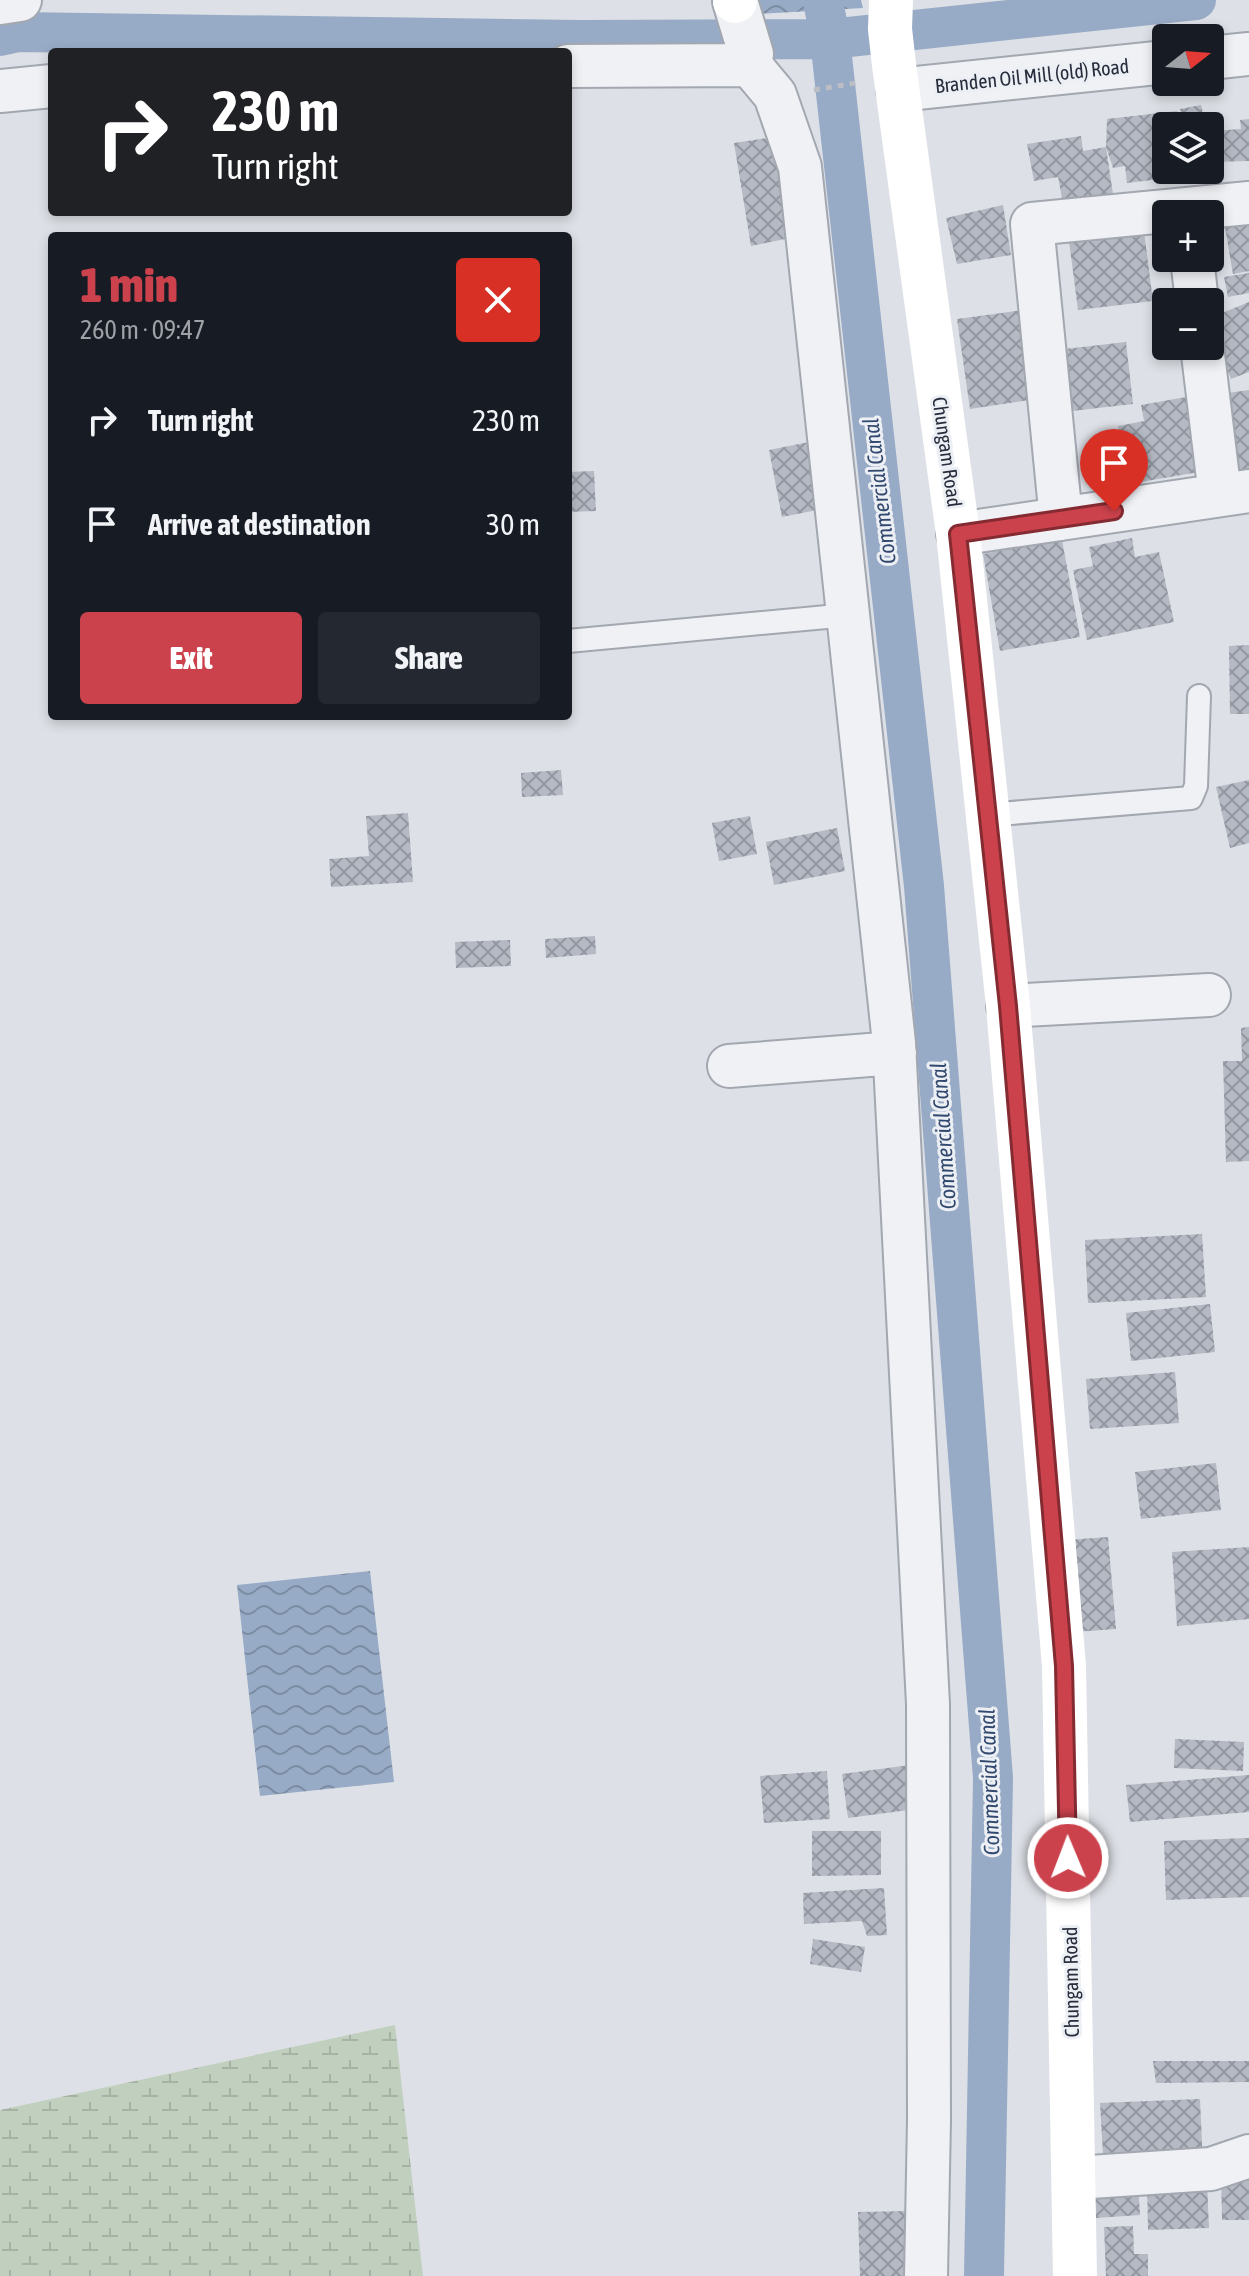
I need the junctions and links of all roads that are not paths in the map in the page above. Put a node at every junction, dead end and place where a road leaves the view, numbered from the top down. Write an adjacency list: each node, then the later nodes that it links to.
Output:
1 (20, 0): 3 (street)
2 (735, 0): 7 (street)
3 (0, 3)
4 (886, 53): 8 (street, Branden Oil Mill (old) Road); 18 (main road, Chungam Road)
5 (1249, 54): 6 (street)
6 (1224, 57)
7 (750, 59): 9 (street); 19 (street)
8 (1152, 62)
9 (572, 66)
10 (48, 86): 11 (street)
11 (0, 91)
12 (1249, 203): 13 (street)
13 (1224, 207)
14 (1152, 215): 17 (street)
15 (1205, 360): 16 (street)
16 (1235, 493): 17 (street)
17 (1061, 519): 18 (street)
18 (958, 534): 22 (main road, Chungam Road)
19 (848, 615): 20 (lane); 25 (street)
20 (572, 641)
21 (1199, 696): 22 (lane)
22 (987, 815): 24 (main road, Chungam Road)
23 (1209, 995): 24 (street)
24 (1008, 1006): 28 (main road, Chungam Road)
25 (895, 1053): 26 (street); 29 (street)
26 (729, 1066)
27 (1249, 2156): 28 (street)
28 (1075, 2178): 30 (main road, Chungam Road)
29 (926, 2276)
30 (1075, 2276)

